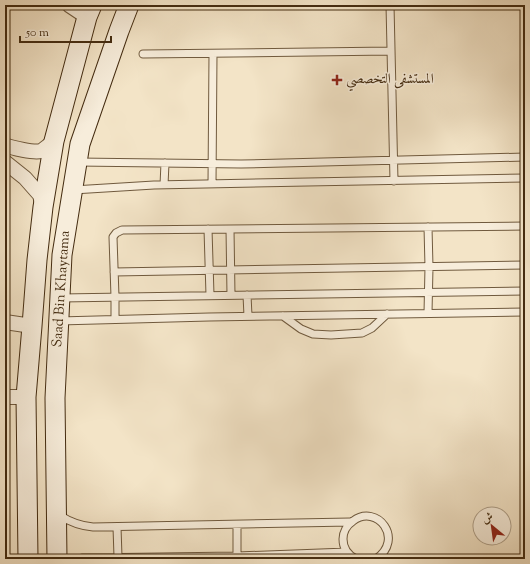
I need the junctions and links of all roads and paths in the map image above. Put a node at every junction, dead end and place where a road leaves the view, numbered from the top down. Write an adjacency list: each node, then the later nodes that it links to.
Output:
1 (69, 5): 4 (street)
2 (129, 5): 13 (main road, Saad Bin Khaytama)
3 (390, 5): 5 (lane)
4 (89, 11): 8 (main road, Saad Bin Khaytama)
5 (391, 51): 7 (lane); 11 (lane)
6 (143, 54): 7 (lane)
7 (213, 54): 15 (lane)
8 (54, 141): 9 (street); 21 (main road, Saad Bin Khaytama)
9 (5, 145)
10 (525, 156): 11 (lane)
11 (394, 159): 15 (lane); 17 (lane)
12 (5, 162): 21 (street)
13 (77, 162): 14 (lane); 20 (main road, Saad Bin Khaytama)
14 (165, 163): 15 (lane); 19 (lane)
15 (211, 163): 18 (lane)
16 (525, 178): 17 (lane)
17 (394, 180): 18 (lane)
18 (212, 184): 19 (lane)
19 (164, 185): 20 (lane)
20 (73, 190): 37 (main road, Saad Bin Khaytama)
21 (43, 207): 46 (main road, Saad Bin Khaytama)
22 (525, 226): 23 (lane)
23 (428, 227): 25 (lane); 27 (lane)
24 (208, 229): 25 (lane); 28 (lane); 30 (lane)
25 (230, 229): 29 (lane)
26 (525, 265): 27 (lane)
27 (429, 267): 29 (lane); 32 (lane)
28 (210, 270): 29 (lane); 30 (lane); 35 (lane)
29 (231, 270): 33 (lane)
30 (114, 272): 36 (lane)
31 (525, 291): 32 (lane)
32 (429, 292): 34 (lane); 39 (lane)
33 (231, 295): 34 (lane); 35 (lane)
34 (247, 295): 41 (lane)
35 (210, 296): 36 (lane)
36 (115, 297): 37 (lane); 43 (lane)
37 (60, 298): 44 (main road, Saad Bin Khaytama)
38 (525, 312): 39 (lane)
39 (428, 313): 40 (lane)
40 (387, 314): 42 (lane); 42 (lane)
41 (248, 316): 42 (lane); 43 (lane)
42 (283, 316)
43 (115, 319): 44 (lane)
44 (59, 321): 49 (main road, Saad Bin Khaytama)
45 (5, 322): 46 (street)
46 (32, 326): 48 (main road, Saad Bin Khaytama)
47 (5, 397): 48 (street)
48 (26, 397): 56 (main road, Saad Bin Khaytama)
49 (56, 514): 52 (lane); 57 (main road, Saad Bin Khaytama)
50 (350, 522): 51 (lane); 55 (lane); 59 (lane)
51 (237, 525): 52 (lane); 54 (lane)
52 (117, 527): 53 (lane)
53 (118, 557): 54 (lane); 58 (lane)
54 (237, 557): 55 (lane)
55 (351, 557)
56 (28, 559)
57 (57, 559)
58 (78, 559)
59 (376, 559)

